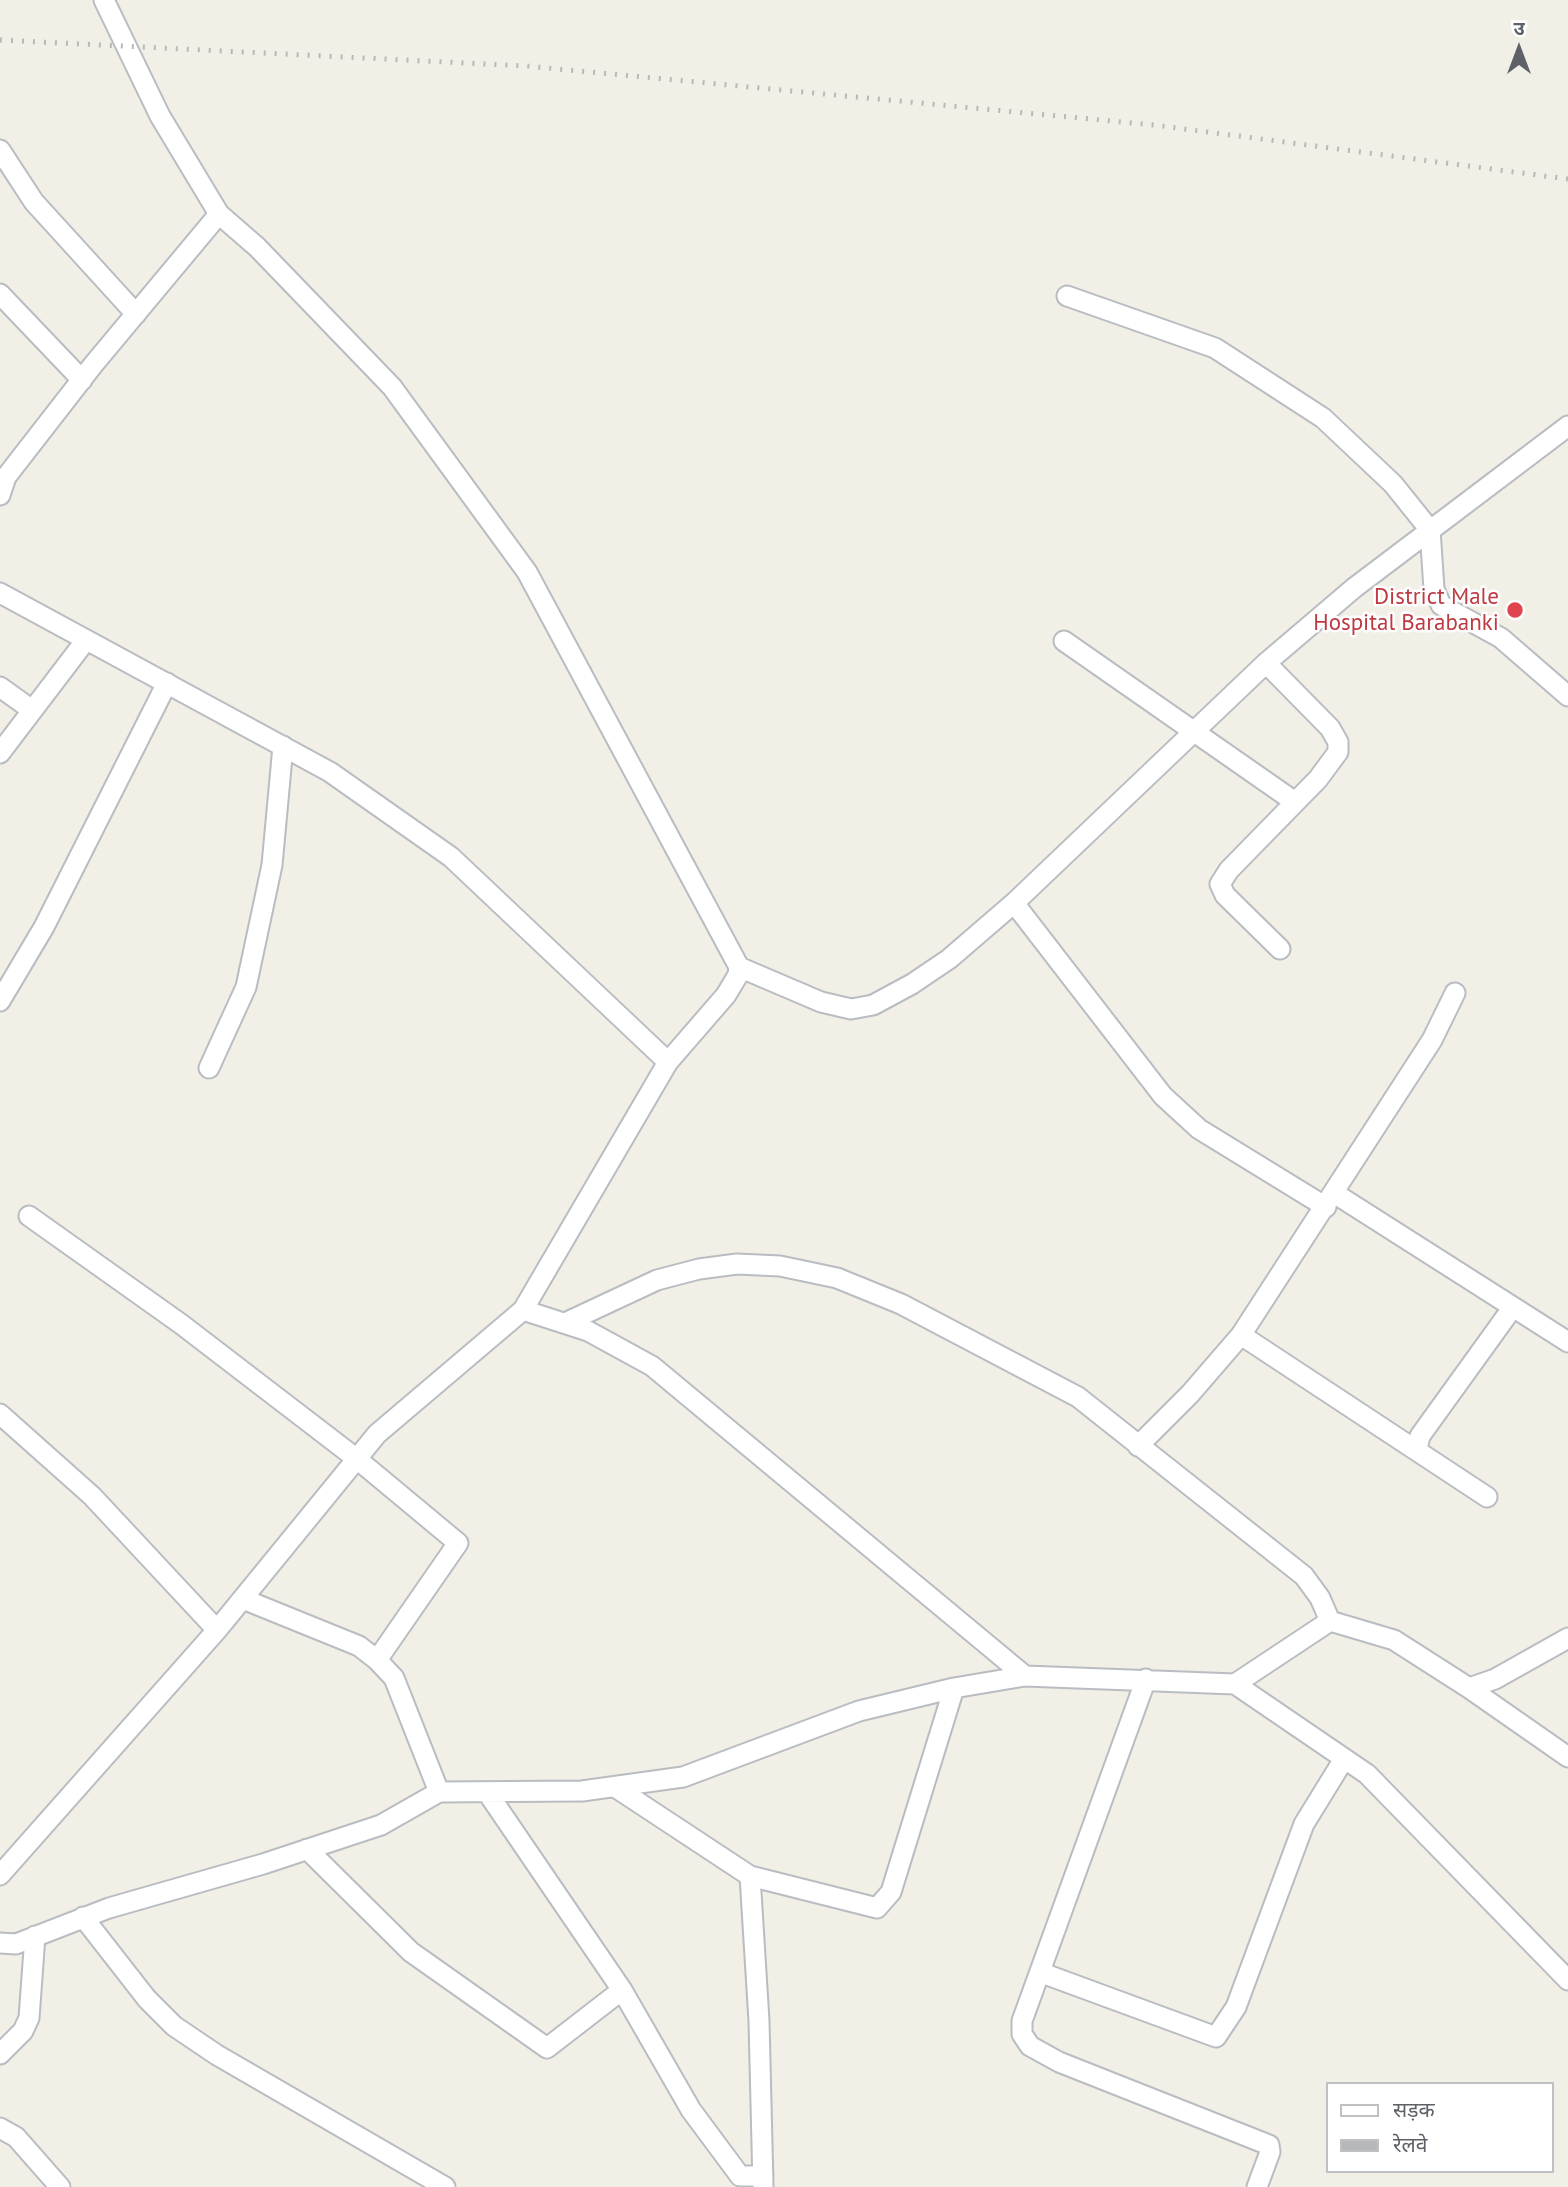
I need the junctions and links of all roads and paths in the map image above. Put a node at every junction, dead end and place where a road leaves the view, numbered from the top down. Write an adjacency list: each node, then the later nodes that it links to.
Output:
1 (104, 0): 3 (street)
2 (0, 150): 6 (street)
3 (219, 214): 6 (street); 25 (street)
4 (0, 294): 7 (street)
5 (1067, 296): 10 (street)
6 (136, 314): 7 (street)
7 (82, 380): 9 (street)
8 (1568, 426): 10 (street)
9 (0, 495)
10 (1430, 530): 14 (street); 17 (street)
11 (0, 593): 12 (street)
12 (86, 639): 15 (street); 18 (street)
13 (1064, 640): 19 (street)
14 (1266, 663): 19 (street); 22 (street)
15 (167, 683): 20 (street); 27 (street)
16 (0, 687): 18 (street)
17 (1568, 696)
18 (32, 710): 21 (street)
19 (1194, 731): 22 (street); 23 (street)
20 (283, 746): 28 (street); 29 (street)
21 (0, 753)
22 (1296, 802): 24 (street)
23 (1014, 903): 25 (street); 30 (street)
24 (1280, 949)
25 (739, 967): 28 (street)
26 (1455, 993): 30 (street)
27 (0, 1001)
28 (668, 1062): 33 (street)
29 (209, 1068)
30 (1330, 1200): 32 (street); 35 (street)
31 (29, 1216): 40 (street)
32 (1513, 1307): 36 (street); 39 (street)
33 (523, 1310): 34 (street); 40 (street)
34 (565, 1323): 38 (street); 47 (street)
35 (1241, 1335): 38 (street); 39 (street)
36 (1568, 1342)
37 (0, 1414): 44 (street)
38 (1139, 1446): 43 (street)
39 (1417, 1449): 41 (street)
40 (357, 1459): 42 (street); 46 (street)
41 (1487, 1497)
42 (243, 1599): 44 (street); 46 (street)
43 (1329, 1621): 49 (street); 51 (street)
44 (217, 1630): 58 (street)
45 (1568, 1638): 51 (street)
46 (377, 1660): 55 (street)
47 (1025, 1676): 48 (street); 50 (street)
48 (1146, 1678): 49 (street); 63 (street)
49 (1235, 1684): 53 (street)
50 (954, 1688): 54 (street); 59 (street)
51 (1469, 1688): 52 (street)
52 (1568, 1757)
53 (1344, 1759): 63 (street); 64 (street)
54 (615, 1787): 56 (street); 59 (street)
55 (439, 1792): 56 (street); 57 (street)
56 (487, 1792): 65 (street)
57 (307, 1849): 60 (street); 65 (street)
58 (0, 1875)
59 (750, 1876): 68 (street)
60 (83, 1917): 61 (street); 70 (street)
61 (35, 1936): 62 (street); 66 (street)
62 (0, 1943)
63 (1042, 1973): 71 (street)
64 (1568, 1980)
65 (622, 1990): 68 (street)
66 (0, 2054)
67 (0, 2128): 69 (street)
68 (763, 2181)
69 (60, 2187)
70 (445, 2187)
71 (1257, 2187)

